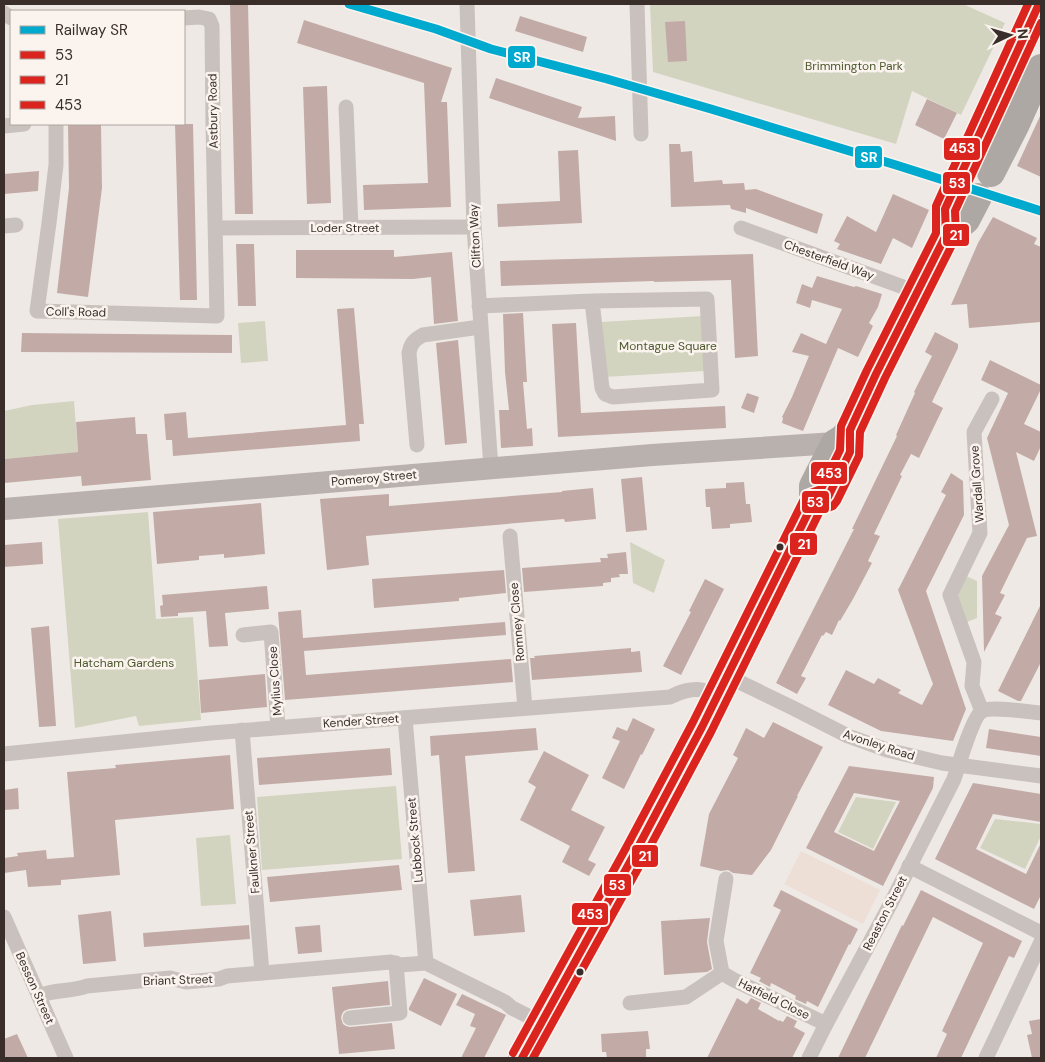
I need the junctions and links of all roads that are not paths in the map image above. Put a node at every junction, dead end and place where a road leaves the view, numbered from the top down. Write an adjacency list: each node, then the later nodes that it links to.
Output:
1 (467, 4): 14 (street, Clifton Way)
2 (637, 4): 10 (street)
3 (1039, 4): 5 (highway)
4 (185, 18): 12 (street, Astbury Road)
5 (1020, 44): 6 (highway); 8 (highway)
6 (1038, 84): 8 (main road); 8 (highway)
7 (346, 107): 13 (street)
8 (989, 114)
9 (56, 125): 12 (street, Coll's Road)
10 (641, 134)
11 (966, 193): 16 (highway)
12 (216, 228): 13 (street, Loder Street)
13 (350, 228): 14 (street, Loder Street)
14 (474, 228): 18 (street, Clifton Way)
15 (741, 228): 16 (street, Chesterfield Way)
16 (917, 292): 21 (highway)
17 (592, 301): 17 (street); 18 (street)
18 (479, 306): 19 (street, Clifton Way)
19 (480, 327): 22 (street); 23 (street, Clifton Way)
20 (992, 399): 29 (street, Wardall Grove)
21 (843, 436): 23 (main road, Pomeroy Street); 27 (highway)
22 (417, 445)
23 (491, 468): 24 (main road, Pomeroy Street)
24 (4, 509)
25 (510, 536): 28 (street, Romney Close)
26 (243, 635): 32 (street, Mylius Close)
27 (722, 687): 28 (street, Kender Street); 35 (street, Avonley Road); 49 (highway)
28 (525, 708): 31 (street, Kender Street)
29 (982, 711): 30 (street); 35 (street, Reaston Street)
30 (1041, 713)
31 (405, 718): 32 (street, Kender Street); 43 (street, Lubbock Street)
32 (278, 728): 33 (street, Kender Street)
33 (242, 730): 34 (street, Kender Street); 44 (street, Faulkner Street)
34 (4, 754)
35 (958, 766): 36 (street, Avonley Road); 37 (street, Reaston Street)
36 (1041, 776)
37 (909, 866): 40 (street); 50 (street, Reaston Street)
38 (726, 879): 45 (street)
39 (4, 917): 46 (street, Besson Street)
40 (1041, 933)
41 (1041, 942): 54 (street)
42 (396, 963): 43 (street, Briant Street); 44 (street, Briant Street); 48 (street)
43 (426, 963): 49 (street)
44 (262, 973): 46 (street, Briant Street)
45 (722, 973): 47 (street); 50 (street, Hatfield Close)
46 (39, 996): 51 (street, Besson Street)
47 (630, 1003)
48 (350, 1018)
49 (542, 1024): 52 (highway)
50 (826, 1024): 53 (street, Reaston Street)
51 (66, 1058)
52 (522, 1058)
53 (809, 1058)
54 (986, 1058)

